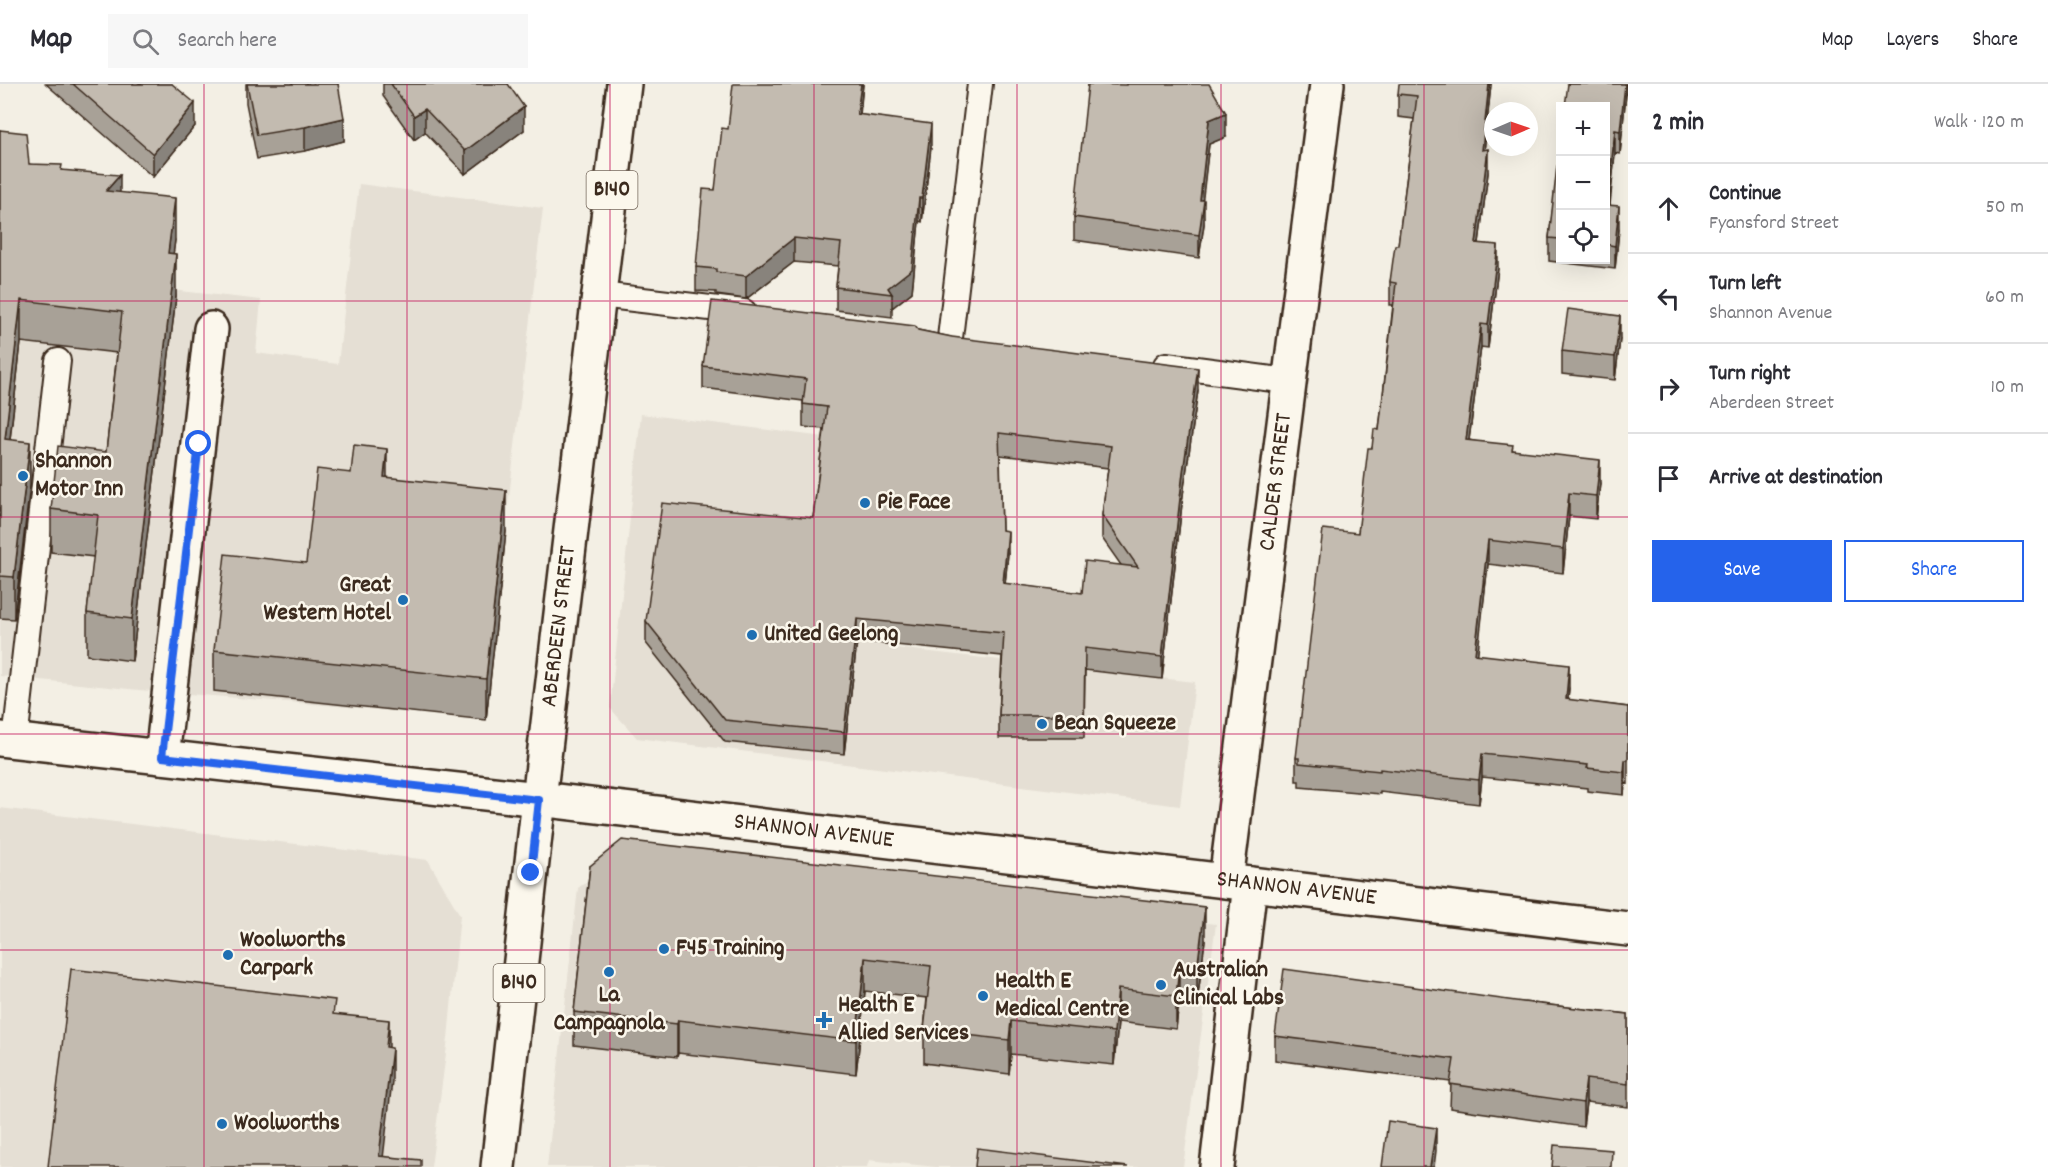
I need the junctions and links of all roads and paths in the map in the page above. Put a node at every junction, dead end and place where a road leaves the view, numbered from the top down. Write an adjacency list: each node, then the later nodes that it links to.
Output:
1 (624, 84): 4 (main road, ABERDEEN STREET / B140)
2 (980, 84): 7 (lane)
3 (1327, 84): 10 (main road, CALDER STREET)
4 (600, 295): 5 (lane); 13 (main road, ABERDEEN STREET / B140)
5 (763, 315)
6 (211, 329): 12 (main road)
7 (950, 338)
8 (58, 361): 11 (lane)
9 (1149, 363): 10 (lane)
10 (1288, 381): 14 (main road, CALDER STREET)
11 (8, 740): 12 (main road, SHANNON AVENUE)
12 (162, 757): 13 (main road, SHANNON AVENUE)
13 (539, 800): 14 (main road, SHANNON AVENUE); 16 (main road, ABERDEEN STREET / B140)
14 (1238, 883): 15 (main road, SHANNON AVENUE); 17 (main road, CALDER STREET)
15 (1628, 929)
16 (498, 1167)
17 (1217, 1167)

